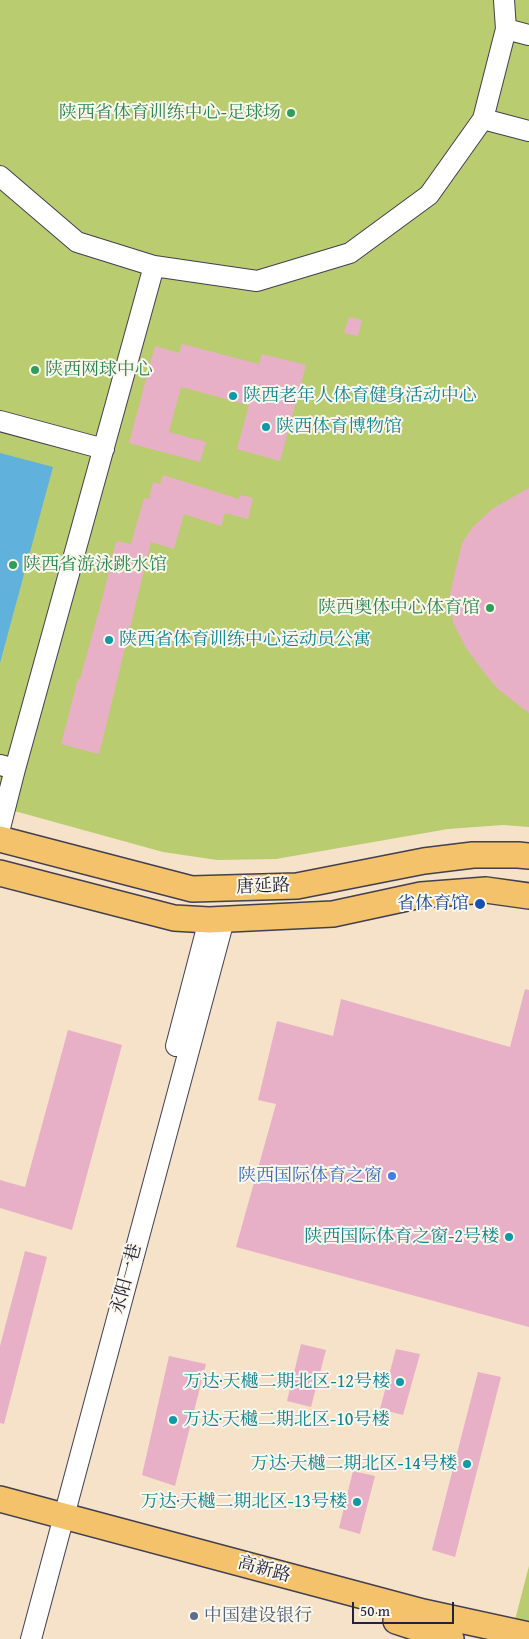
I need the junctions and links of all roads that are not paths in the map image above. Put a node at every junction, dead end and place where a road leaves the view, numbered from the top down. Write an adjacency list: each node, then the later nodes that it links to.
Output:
1 (504, 0): 2 (street)
2 (506, 29): 3 (street); 4 (street)
3 (529, 35)
4 (483, 119): 5 (street); 7 (street)
5 (529, 131)
6 (0, 176): 7 (street)
7 (154, 266): 9 (street)
8 (0, 421): 9 (street)
9 (104, 449): 10 (street)
10 (8, 767): 11 (street)
11 (0, 828)
12 (0, 839): 13 (main road, 唐延路)
13 (529, 856)
14 (0, 873): 16 (main road, 唐延路)
15 (529, 896): 16 (main road, 唐延路)
16 (217, 920): 19 (street, 永阳一巷)
17 (0, 1499): 19 (main road, 高新路)
18 (0, 1514): 19 (main road, 高新路)
19 (55, 1521): 20 (main road, 高新路); 21 (street, 永阳一巷); 22 (street, 永阳一巷); 23 (main road, 高新路)
20 (529, 1635)
21 (17, 1639)
22 (31, 1639)
23 (452, 1639)

